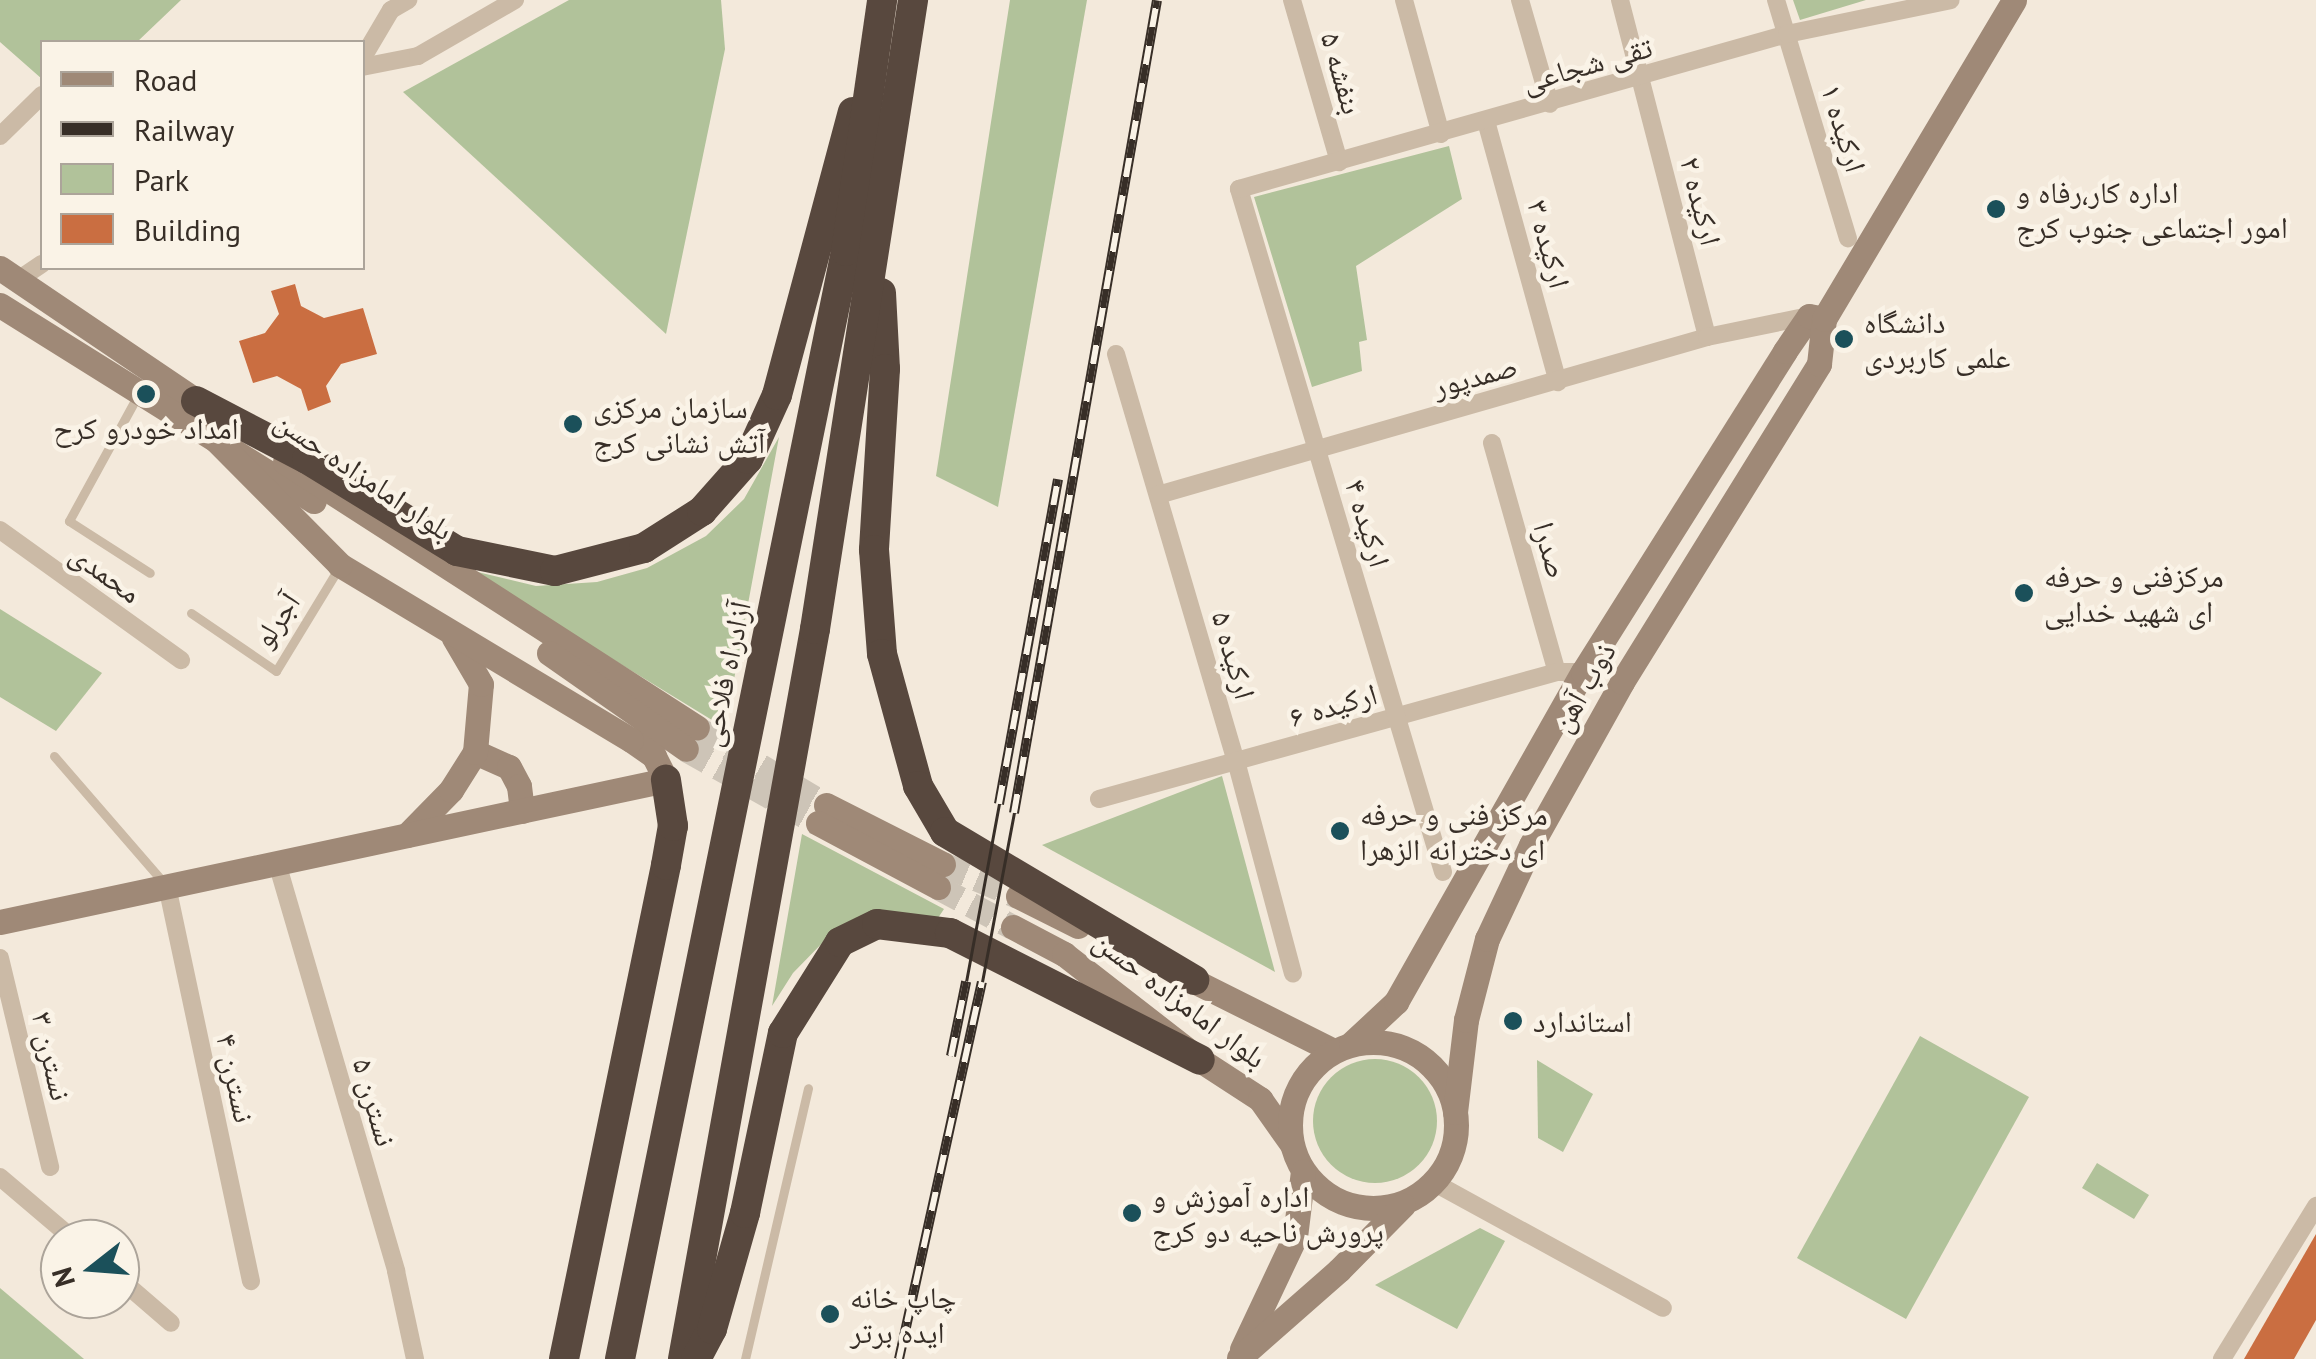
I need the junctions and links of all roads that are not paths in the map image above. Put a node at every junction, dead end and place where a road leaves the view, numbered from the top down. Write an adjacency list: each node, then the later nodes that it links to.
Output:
1 (408, 0): 14 (street)
2 (514, 0): 15 (street)
3 (882, 0): 13 (highway, آزادراه فلاحی)
4 (914, 0): 24 (highway)
5 (1292, 0): 22 (street, بنفشه ۵)
6 (1404, 0): 20 (street)
7 (1520, 0): 18 (street)
8 (1620, 0): 16 (street, ارکیده ۲)
9 (1776, 0): 12 (street, ارکیده ۱)
10 (1952, 0): 12 (street, تقی شجاعی)
11 (2014, 0): 29 (main road, ذوب آهن)
12 (1787, 34): 16 (street, تقی شجاعی); 25 (street, ارکیده ۱)
13 (876, 48): 34 (highway); 86 (highway, آزادراه فلاحی)
14 (365, 54)
15 (365, 66)
16 (1642, 78): 18 (street, تقی شجاعی); 30 (street, ارکیده ۲)
17 (40, 96): 21 (street)
18 (1550, 104): 19 (street, تقی شجاعی)
19 (1486, 121): 20 (street, تقی شجاعی); 32 (street, ارکیده ۳)
20 (1441, 134): 22 (street, تقی شجاعی)
21 (0, 136)
22 (1339, 162): 23 (street, تقی شجاعی)
23 (1239, 189): 37 (street, ارکیده ۴)
24 (878, 231): 66 (highway); 87 (highway)
25 (1848, 238)
26 (40, 265): 27 (street)
27 (9, 274): 34 (main road, بلوار امامزاده حسن)
28 (0, 304): 33 (main road, بلوار امامزاده حسن)
29 (1816, 317): 30 (street, صمدپور); 46 (main road, ذوب آهن); 47 (main road, ذوب آهن)
30 (1707, 337): 32 (street, صمدپور)
31 (1116, 354): 38 (street, ارکیده ۵)
32 (1558, 382): 37 (street, صمدپور)
33 (141, 390): 35 (main road, بلوار امامزاده حسن); 41 (lane)
34 (196, 400): 35 (main road, بلوار امامزاده حسن)
35 (212, 436): 40 (main road)
36 (1492, 443): 45 (street, صدرا)
37 (1316, 448): 38 (street, صمدپور); 48 (street, ارکیده ۴)
38 (1158, 495): 51 (street, ارکیده ۵)
39 (0, 530): 44 (street, محمدی)
40 (340, 565): 42 (lane, آجرلو); 43 (main road)
41 (150, 574)
42 (191, 613)
43 (452, 635): 49 (main road); 52 (main road)
44 (181, 660)
45 (1557, 672): 46 (street, ارکیده ۶); 48 (street, ارکیده ۶)
46 (1583, 672): 47 (main road); 67 (main road, ذوب آهن)
47 (1622, 682): 70 (main road, ذوب آهن)
48 (1397, 715): 51 (street, ارکیده ۶); 58 (street, ارکیده ۴)
49 (475, 752): 54 (main road); 56 (main road)
50 (54, 756): 60 (lane)
51 (1236, 761): 53 (street, ارکیده ۶); 65 (street, ارکیده ۵)
52 (666, 780): 54 (main road); 85 (highway)
53 (1099, 800)
54 (522, 811): 56 (main road)
55 (822, 814): 59 (main road)
56 (407, 835): 57 (main road)
57 (277, 863): 60 (main road); 84 (street, نسترن ۵)
58 (1443, 872)
59 (940, 875)
60 (167, 886): 62 (main road); 79 (street, نسترن ۴)
61 (1018, 896): 66 (main road, بلوار امامزاده حسن)
62 (0, 922)
63 (1014, 927): 68 (main road, بلوار امامزاده حسن)
64 (0, 958): 72 (street, نسترن ۳)
65 (1293, 973)
66 (1194, 980): 67 (main road, بلوار امامزاده حسن)
67 (1343, 1047): 70 (main road); 71 (main road)
68 (1200, 1060): 71 (main road, بلوار امامزاده حسن); 88 (highway)
69 (808, 1088): 89 (lane)
70 (1455, 1112): 75 (main road)
71 (1291, 1143): 73 (main road)
72 (50, 1167)
73 (1302, 1172): 76 (main road); 83 (main road)
74 (0, 1177): 78 (street)
75 (1434, 1182): 76 (main road); 81 (street)
76 (1405, 1203): 83 (main road)
77 (2316, 1206): 90 (street)
78 (50, 1219)
79 (251, 1281)
80 (140, 1297): 82 (street)
81 (1662, 1308)
82 (171, 1324)
83 (1238, 1358)
84 (414, 1359)
85 (564, 1359)
86 (620, 1359)
87 (683, 1359)
88 (696, 1359)
89 (745, 1359)
90 (2222, 1359)

